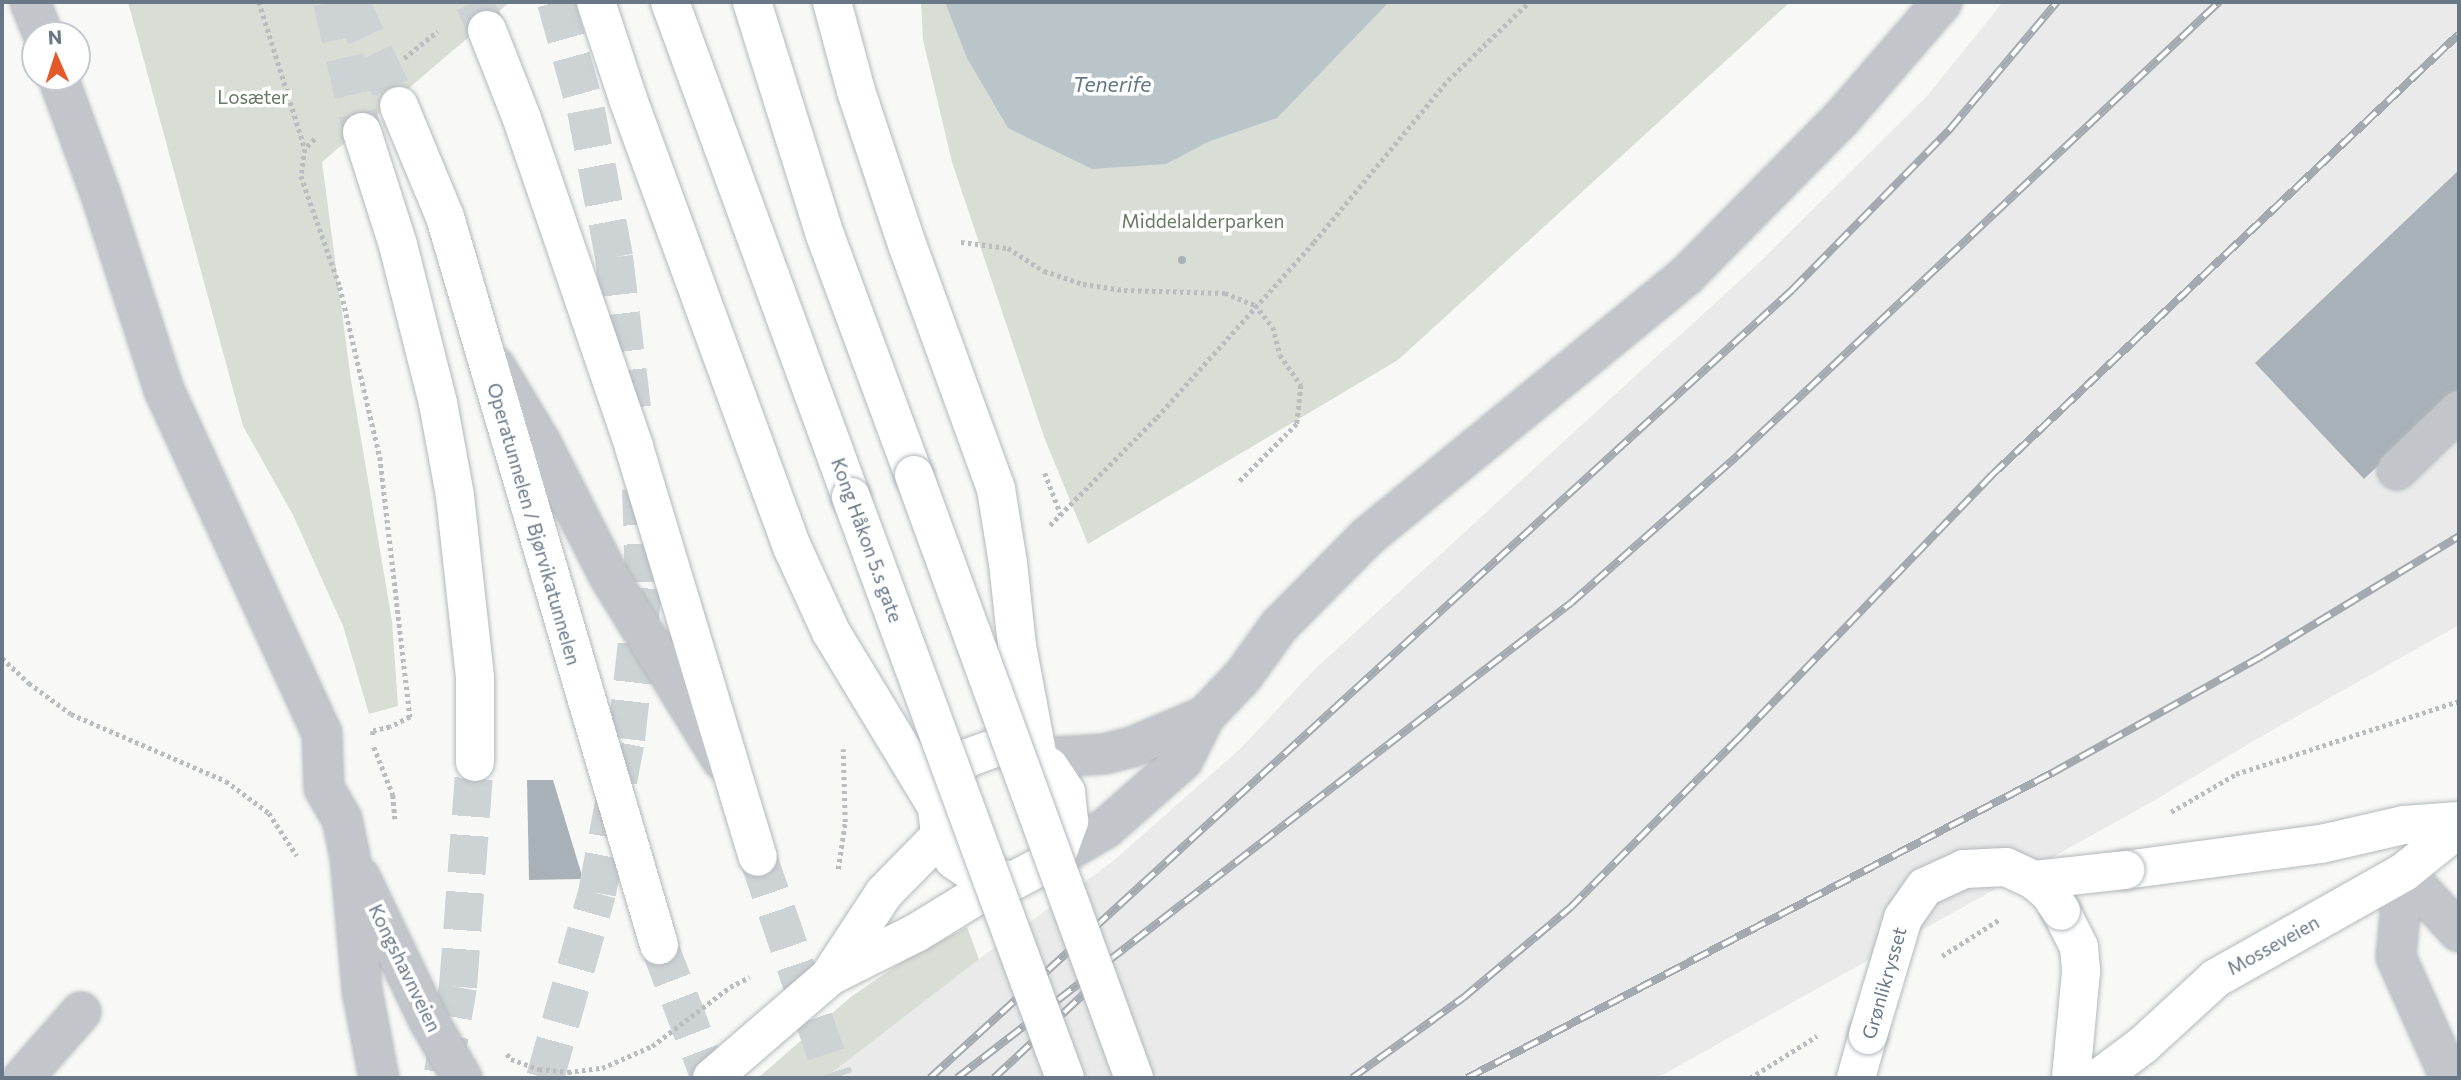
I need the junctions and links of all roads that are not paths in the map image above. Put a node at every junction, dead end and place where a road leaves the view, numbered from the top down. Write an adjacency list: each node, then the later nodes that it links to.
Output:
1 (30, 2): 7 (street)
2 (596, 2): 20 (main road)
3 (670, 2): 36 (main road, Kong Håkon 5.s gate, bridge)
4 (752, 2): 37 (main road, bridge)
5 (832, 2): 16 (main road)
6 (1942, 2): 15 (street)
7 (37, 21)
8 (487, 30): 18 (main road)
9 (63, 91): 22 (street, Kongshavnveien)
10 (399, 106): 12 (main road, Operatunnelen / Bjørvikatunnelen)
11 (362, 132): 17 (main road)
12 (482, 344): 18 (street); 29 (main road, Operatunnelen / Bjørvikatunnelen)
13 (2459, 410): 14 (street)
14 (2397, 470)
15 (1205, 716): 16 (street); 24 (street)
16 (1038, 758): 20 (main road); 24 (main road)
17 (475, 762)
18 (732, 776): 23 (main road)
19 (2459, 821): 27 (main road, bridge)
20 (938, 822): 26 (main road); 30 (main road)
21 (2459, 828): 25 (main road, Mosseveien)
22 (350, 857): 33 (street, Kongshavnveien); 34 (street, Kongshavnveien)
23 (758, 857)
24 (1050, 861): 26 (main road)
25 (2404, 872): 28 (street); 40 (main road, Mosseveien); 41 (street)
26 (1002, 880): 30 (main road)
27 (2034, 880): 38 (main road, Grønlikrysset, bridge); 39 (main road, Grønlikrysset, bridge)
28 (2459, 932)
29 (659, 946)
30 (830, 976): 35 (main road)
31 (80, 1012): 32 (street)
32 (23, 1078)
33 (379, 1078)
34 (462, 1078)
35 (712, 1078)
36 (1065, 1078)
37 (1134, 1078)
38 (1856, 1078)
39 (2071, 1078)
40 (2099, 1078)
41 (2450, 1078)

